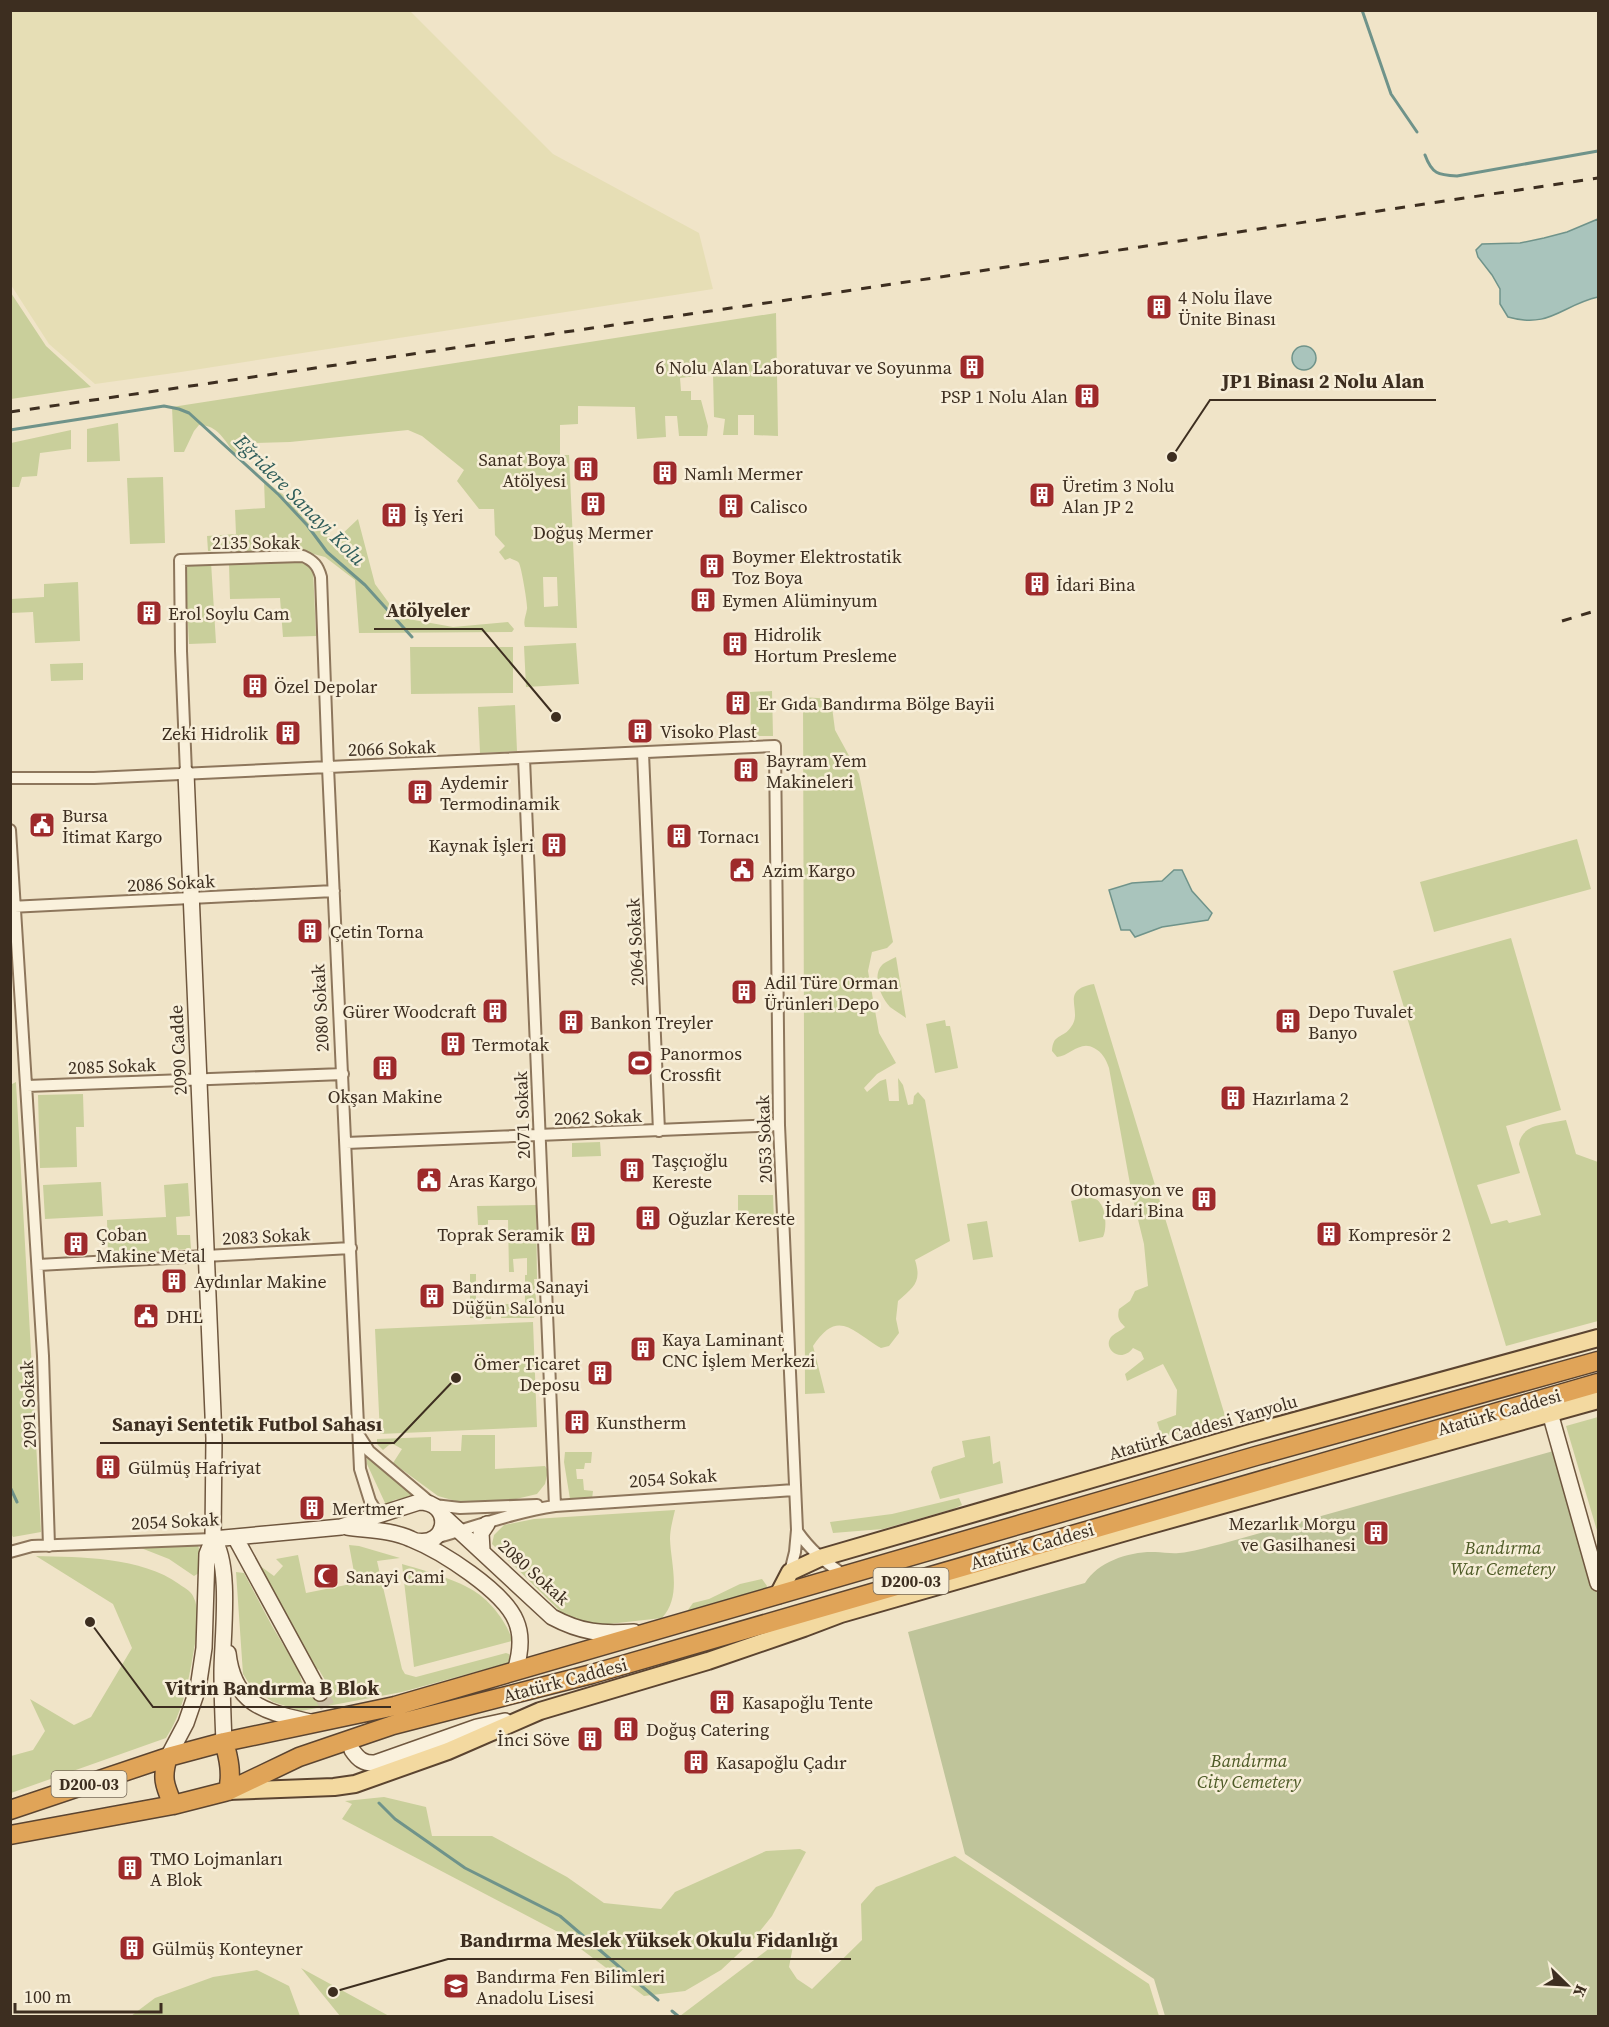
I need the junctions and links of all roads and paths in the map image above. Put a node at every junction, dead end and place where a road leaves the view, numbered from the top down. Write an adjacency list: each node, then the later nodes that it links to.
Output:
1 (180, 560): 2 (street, 2135 Sokak); 7 (street, 2090 Cadde)
2 (321, 577): 6 (street, 2080 Sokak)
3 (776, 746): 4 (street, 2066 Sokak); 17 (street, 2053 Sokak)
4 (643, 753): 5 (street, 2066 Sokak); 18 (street, 2064 Sokak)
5 (524, 758): 6 (street, 2066 Sokak); 19 (street, 2071 Sokak)
6 (327, 767): 7 (street, 2066 Sokak); 10 (street, 2080 Sokak)
7 (186, 773): 8 (street, 2066 Sokak); 11 (street, 2090 Cadde)
8 (10, 778)
9 (10, 830): 12 (street, 2091 Sokak)
10 (334, 891): 11 (street, 2086 Sokak); 14 (street, 2080 Sokak)
11 (191, 898): 12 (street, 2086 Sokak); 15 (street, 2090 Cadde)
12 (13, 907): 13 (street, 2091 Sokak)
13 (16, 989): 16 (street, 2091 Sokak)
14 (342, 1074): 15 (street, 2085 Sokak); 20 (street, 2080 Sokak)
15 (199, 1080): 16 (street, 2085 Sokak); 22 (street, 2090 Cadde)
16 (27, 1086): 23 (street, 2091 Sokak)
17 (779, 1125): 18 (street, 2062 Sokak); 30 (street, 2053 Sokak)
18 (660, 1131): 19 (street, 2062 Sokak)
19 (540, 1135): 20 (street, 2062 Sokak); 32 (street, 2071 Sokak)
20 (346, 1143): 21 (street, 2080 Sokak)
21 (351, 1248): 22 (street, 2083 Sokak); 29 (street, 2080 Sokak)
22 (206, 1256): 23 (street, 2083 Sokak); 42 (street, 2090 Cadde)
23 (38, 1265): 44 (street, 2091 Sokak)
24 (1599, 1338): 47 (main road, Atatürk Caddesi Yanyolu)
25 (1599, 1361): 49 (highway, Atatürk Caddesi / D200-03)
26 (1599, 1383): 63 (highway, Atatürk Caddesi / D200-03)
27 (1599, 1400): 28 (main road, Atatürk Caddesi)
28 (1550, 1413): 50 (street); 58 (main road, Atatürk Caddesi)
29 (359, 1437): 33 (street, 2080 Sokak); 34 (street, 2080 Sokak)
30 (794, 1490): 32 (street, 2054 Sokak); 37 (street, 2053 Sokak)
31 (413, 1504): 33 (street, 2054 Sokak); 34 (street, 2054 Sokak); 43 (street)
32 (555, 1506): 33 (street, 2054 Sokak); 35 (street, 2054 Sokak)
33 (436, 1508): 38 (street, 2080 Sokak); 41 (street)
34 (379, 1516): 36 (street, 2054 Sokak); 39 (street)
35 (487, 1524): 38 (street, 2054 Sokak); 45 (street)
36 (341, 1527): 39 (street, 2054 Sokak); 40 (street, 2054 Sokak)
37 (797, 1530): 47 (street); 48 (street, 2053 Sokak)
38 (461, 1531): 41 (street, 2054 Sokak); 45 (street, 2080 Sokak)
39 (389, 1533): 43 (street, 2054 Sokak)
40 (235, 1538): 42 (street, 2054 Sokak); 57 (street)
41 (435, 1538): 43 (street, 2054 Sokak)
42 (213, 1539): 44 (street, 2054 Sokak); 51 (street, 2090 Cadde); 53 (street, 2090 Cadde)
43 (413, 1540): 56 (street)
44 (49, 1546): 46 (street, 2054 Sokak)
45 (482, 1550): 55 (street, 2080 Sokak)
46 (10, 1552)
47 (820, 1558): 48 (main road, Atatürk Caddesi Yanyolu); 49 (street)
48 (790, 1572): 52 (main road)
49 (844, 1575): 52 (highway, Atatürk Caddesi / D200-03)
50 (1599, 1583)
51 (224, 1593): 53 (street); 54 (street, 2090 Cadde)
52 (778, 1595): 55 (highway, Atatürk Caddesi / D200-03)
53 (206, 1597): 62 (street, 2090 Cadde)
54 (224, 1620): 59 (street); 60 (street)
55 (649, 1631): 56 (highway, Atatürk Caddesi / D200-03)
56 (515, 1671): 59 (highway, Atatürk Caddesi / D200-03)
57 (320, 1693)
58 (540, 1711): 61 (street); 63 (main road, Atatürk Caddesi)
59 (314, 1723): 60 (highway, Atatürk Caddesi / D200-03)
60 (224, 1742): 62 (highway, D200-03); 63 (highway)
61 (352, 1750)
62 (168, 1757): 64 (highway); 65 (highway, D200-03)
63 (228, 1791): 64 (highway, D200-03)
64 (173, 1805): 66 (highway, D200-03)
65 (10, 1810)
66 (10, 1835)

